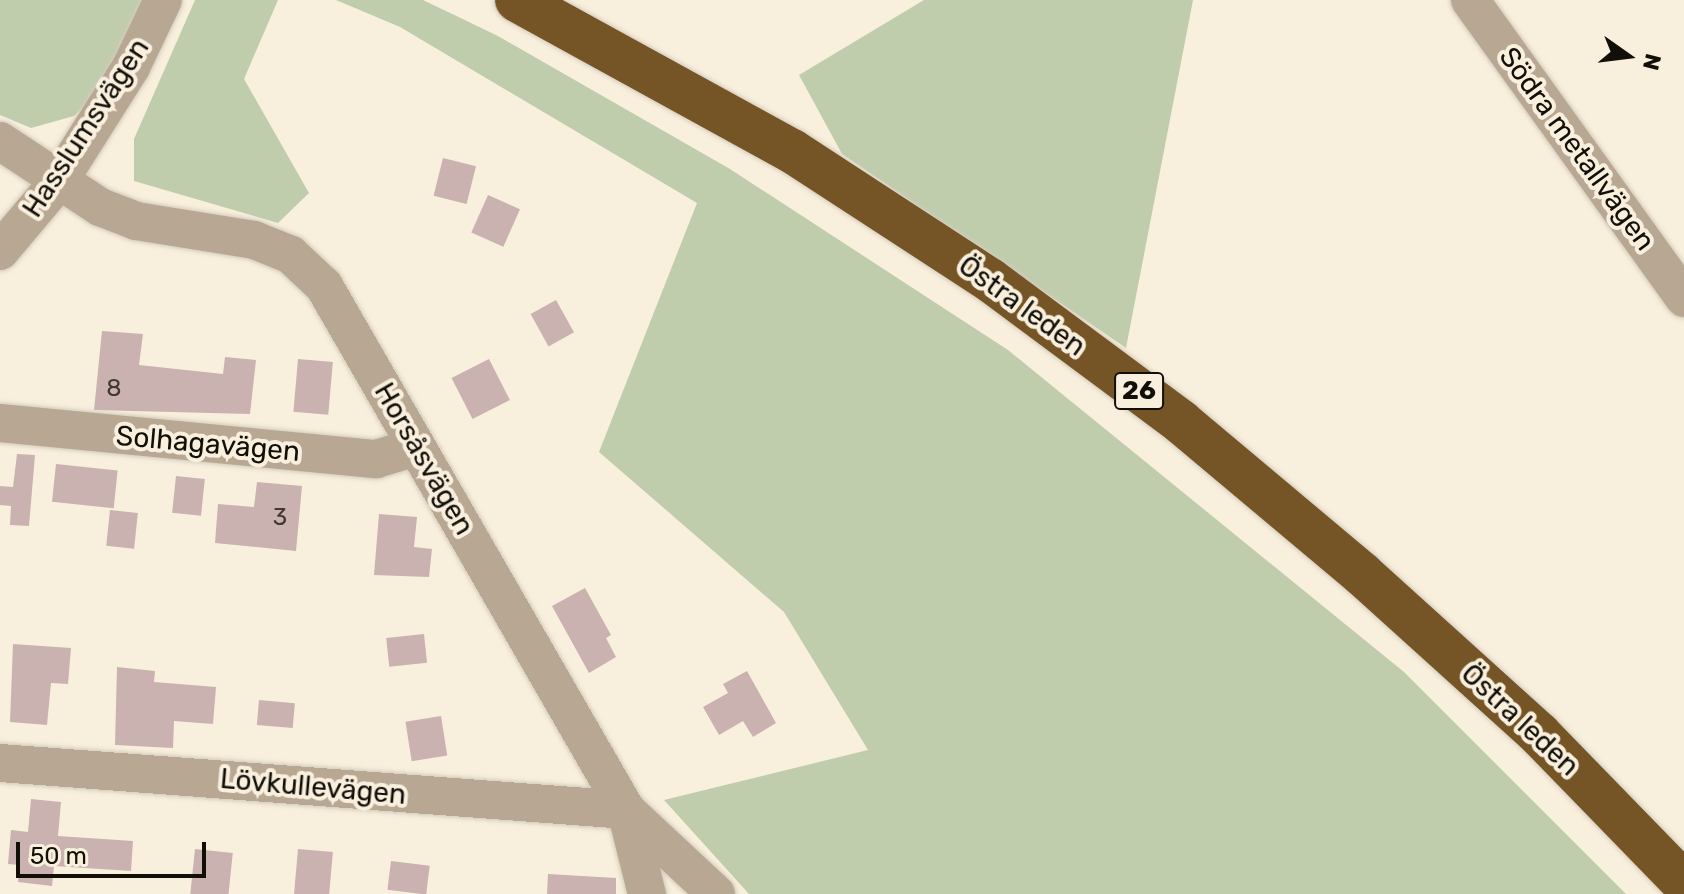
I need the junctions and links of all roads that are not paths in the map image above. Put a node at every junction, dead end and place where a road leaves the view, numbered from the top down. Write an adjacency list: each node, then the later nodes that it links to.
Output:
1 (163, 0): 5 (street, Hasslumsvägen)
2 (517, 0): 12 (highway, Östra leden / 26)
3 (1470, 0): 7 (street, Södra metallvägen)
4 (0, 141): 5 (street, Horsåsvägen)
5 (59, 181): 6 (street, Hasslumsvägen); 9 (street, Horsåsvägen)
6 (0, 251)
7 (1684, 298)
8 (0, 423): 9 (street, Solhagavägen)
9 (416, 447): 11 (street, Horsåsvägen)
10 (0, 763): 11 (street, Lövkullevägen)
11 (626, 810): 13 (street, Horsåsvägen); 14 (street)
12 (1684, 883)
13 (647, 894)
14 (716, 894)

